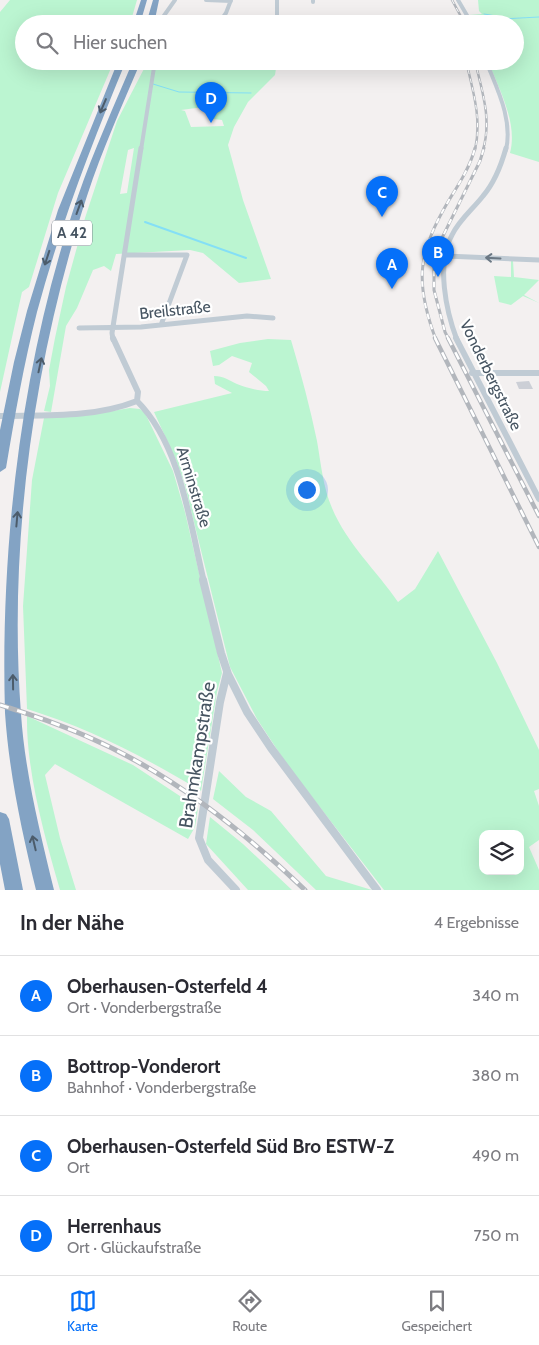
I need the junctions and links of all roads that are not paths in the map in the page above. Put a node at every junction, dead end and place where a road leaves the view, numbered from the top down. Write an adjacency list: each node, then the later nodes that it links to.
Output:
1 (144, 0): 8 (highway)
2 (156, 0): 9 (highway)
3 (174, 0): 10 (street)
4 (206, 0): 7 (street)
5 (277, 0): 12 (street)
6 (458, 0): 13 (street)
7 (231, 1): 11 (street)
8 (139, 15)
9 (152, 15)
10 (164, 15)
11 (225, 15)
12 (277, 15)
13 (467, 15)
14 (118, 70): 28 (highway, A 42, one-way to 28)
15 (133, 70): 34 (highway, A 42, one-way to 15)
16 (154, 70): 18 (street, Arminstraße)
17 (489, 70): 19 (street, Vonderbergstraße)
18 (125, 255): 22 (street); 24 (street, Arminstraße)
19 (446, 256): 20 (street, one-way to 19); 25 (street, Vonderbergstraße)
20 (539, 260)
21 (272, 318): 22 (street, Breilstraße)
22 (161, 325): 24 (street, Breilstraße)
23 (79, 328): 24 (street, Breilstraße)
24 (113, 330): 27 (street, Arminstraße)
25 (472, 373): 26 (street); 30 (street, Vonderbergstraße)
26 (539, 373)
27 (137, 401): 28 (street); 31 (street, Arminstraße)
28 (5, 417): 29 (highway, A 42)
29 (0, 468)
30 (539, 499)
31 (227, 673): 35 (street, Brahmkampstraße); 36 (street, Arminstraße)
32 (0, 819): 33 (highway)
33 (14, 890)
34 (45, 890)
35 (236, 890)
36 (377, 890)

